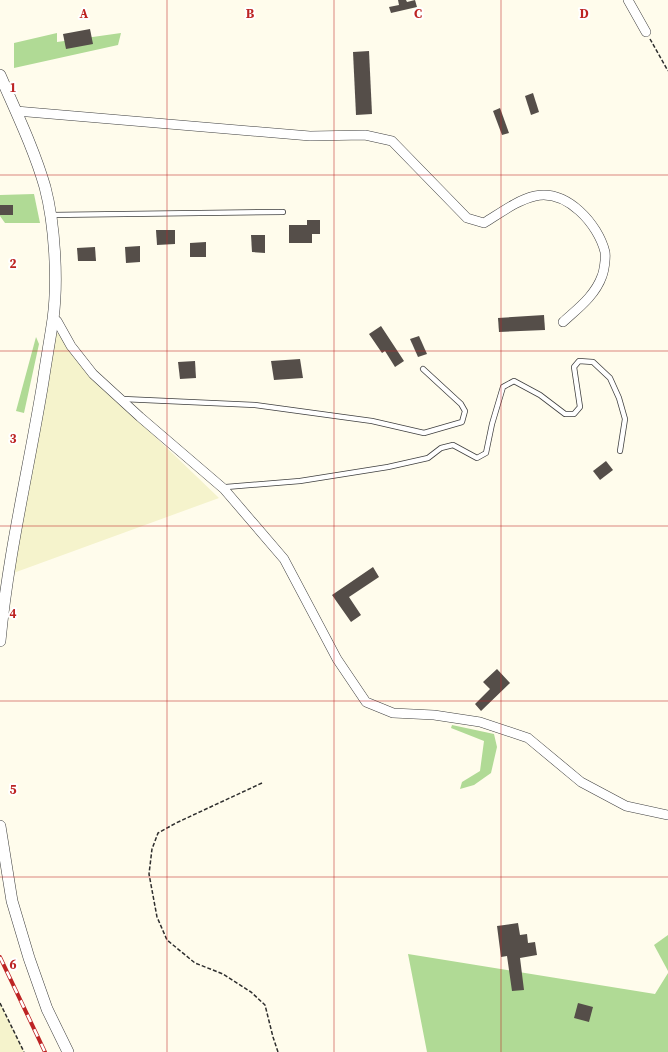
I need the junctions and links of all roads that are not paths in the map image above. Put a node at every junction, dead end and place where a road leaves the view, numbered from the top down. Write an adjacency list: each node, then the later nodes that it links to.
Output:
1 (628, 0): 2 (street)
2 (646, 32)
3 (0, 75): 4 (street)
4 (16, 111): 6 (street); 8 (street)
5 (283, 212): 6 (lane)
6 (50, 215): 7 (street)
7 (53, 318): 10 (street); 13 (street)
8 (563, 322)
9 (423, 369): 10 (lane)
10 (121, 399): 12 (street)
11 (620, 451): 12 (lane)
12 (224, 489): 14 (street)
13 (0, 641)
14 (668, 815)
15 (0, 826): 16 (street)
16 (68, 1052)

